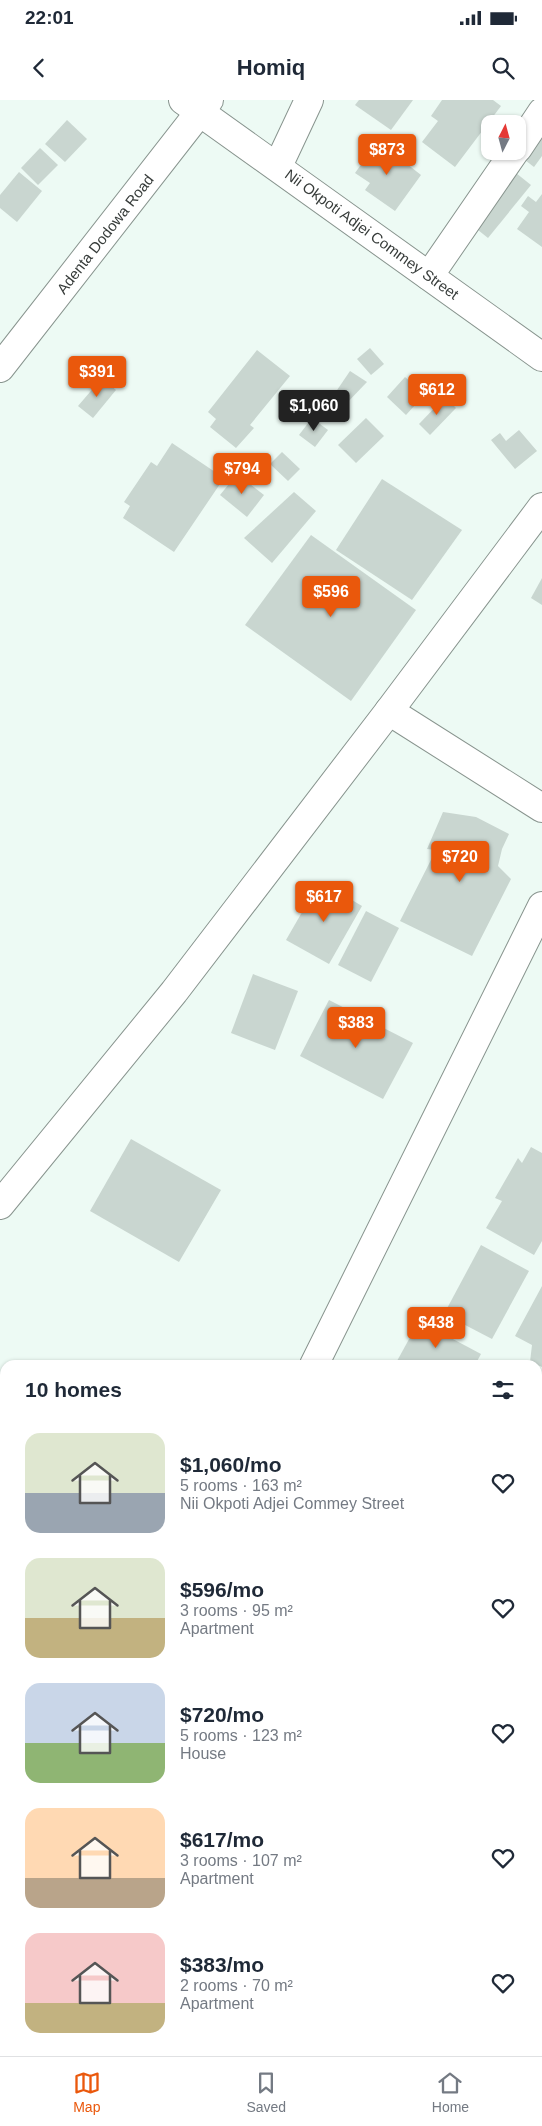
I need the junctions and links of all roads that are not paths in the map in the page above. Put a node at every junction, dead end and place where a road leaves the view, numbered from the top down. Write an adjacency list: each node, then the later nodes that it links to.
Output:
1 (309, 100): 6 (street)
2 (198, 104): 6 (street, Nii Okpoti Adjei Commey Street); 9 (street, Adenta Dodowa Road)
3 (542, 112): 4 (street)
4 (526, 136)
5 (509, 160): 7 (street)
6 (278, 166): 7 (street, Nii Okpoti Adjei Commey Street)
7 (429, 276): 8 (street, Nii Okpoti Adjei Commey Street)
8 (542, 357)
9 (0, 368)
10 (542, 507): 11 (street)
11 (389, 711): 12 (street); 14 (street)
12 (542, 808)
13 (542, 906): 15 (street)
14 (0, 1205)
15 (316, 1360)

